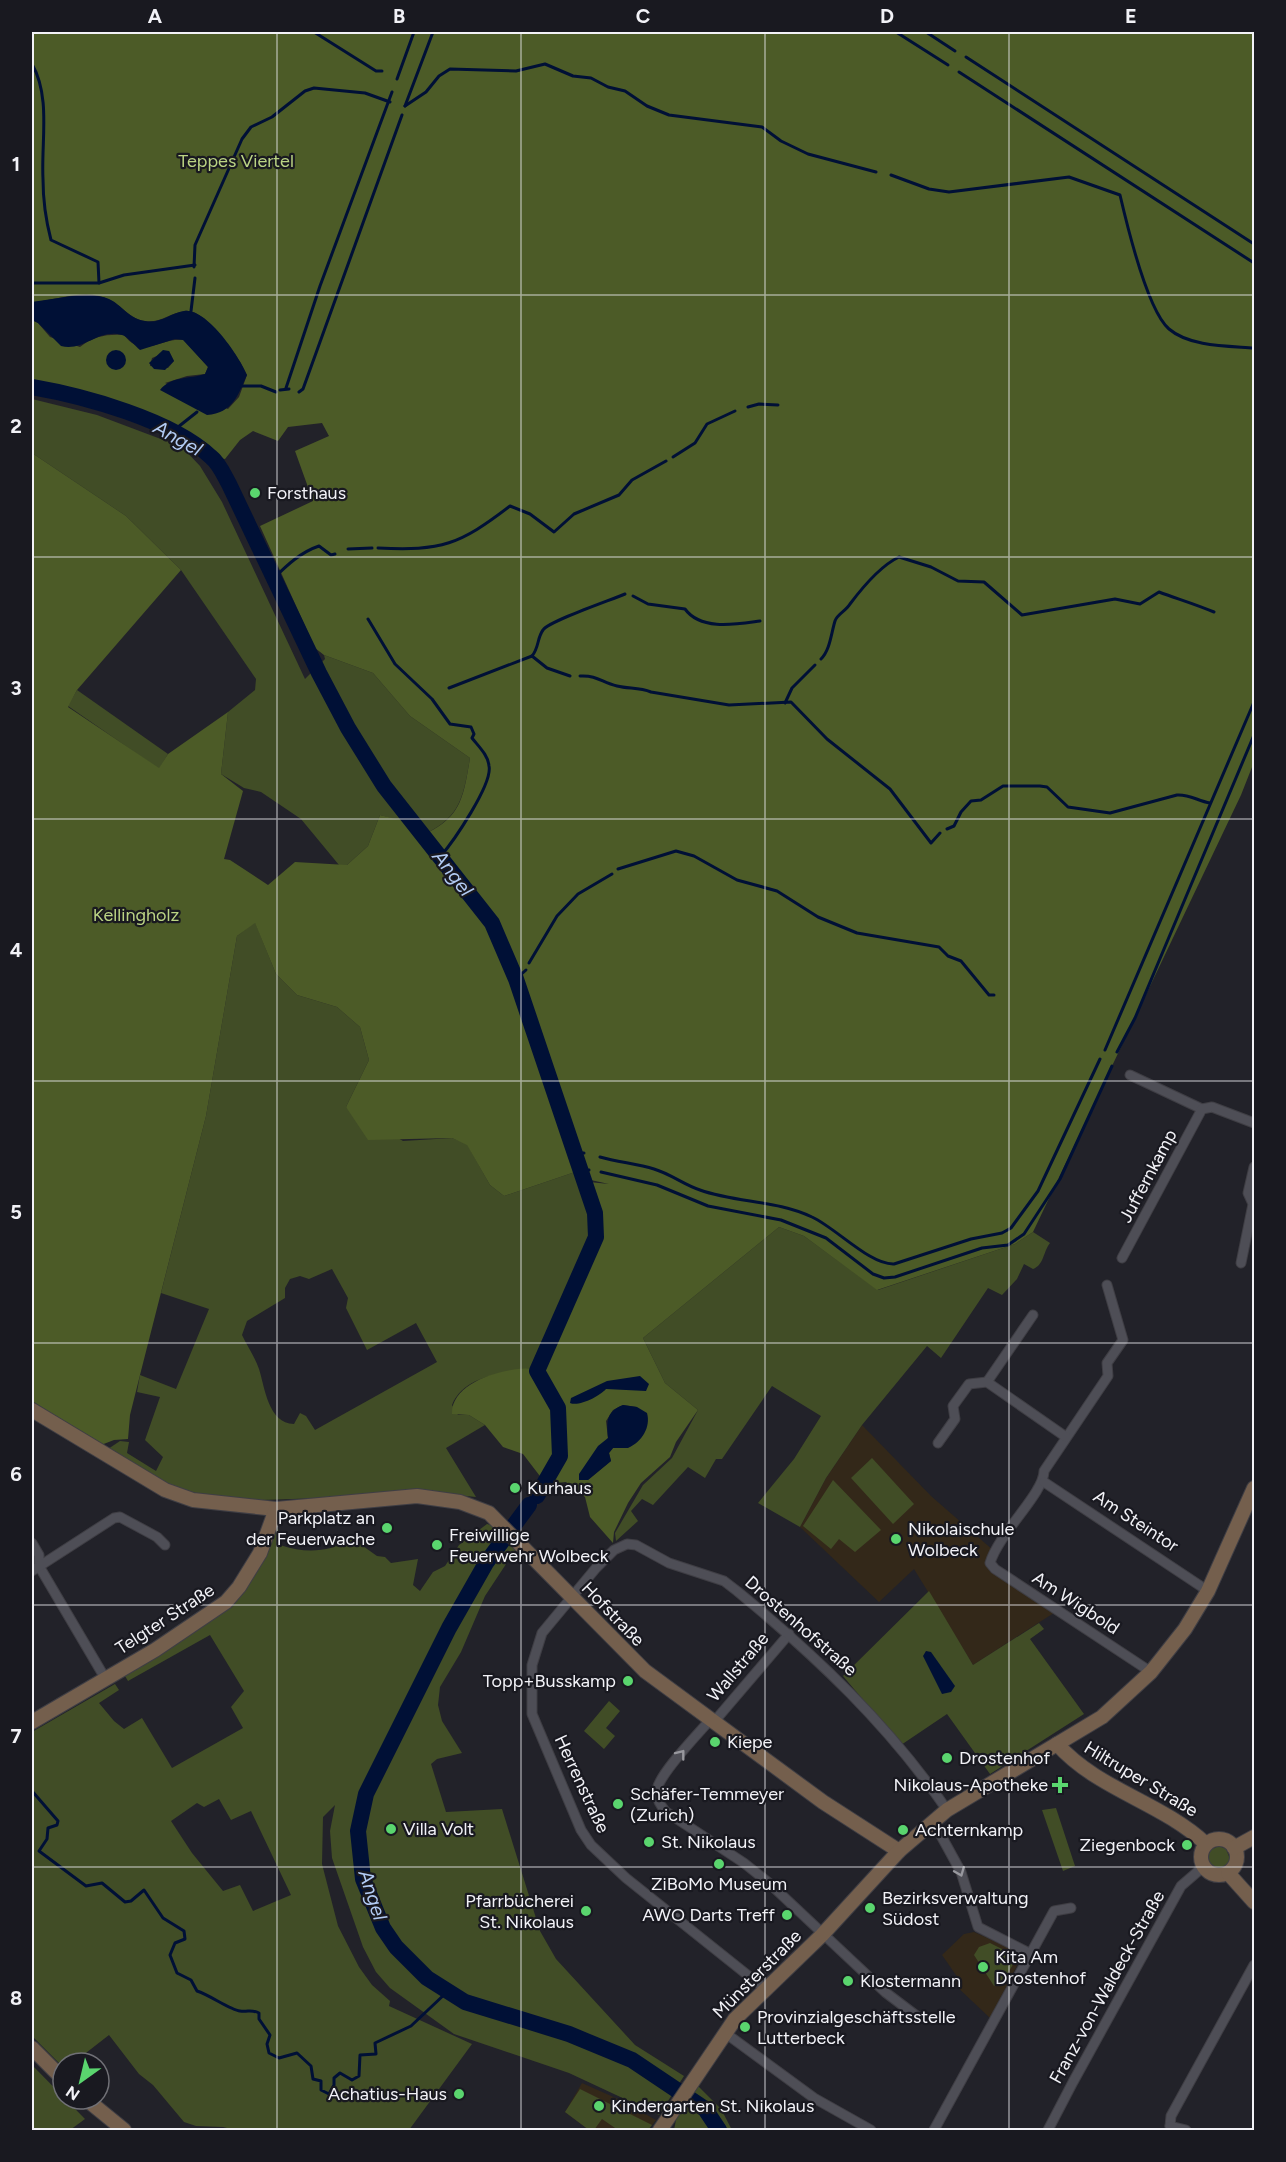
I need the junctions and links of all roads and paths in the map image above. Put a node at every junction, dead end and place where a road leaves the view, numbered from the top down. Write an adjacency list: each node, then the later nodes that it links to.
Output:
1 (1130, 1075): 2 (street)
2 (1202, 1109): 3 (street); 5 (street, Juffernkamp)
3 (1254, 1123)
4 (1254, 1167): 6 (street)
5 (1122, 1258)
6 (1241, 1263)
7 (1107, 1285): 11 (street, Am Wigbold)
8 (1033, 1315): 9 (street)
9 (987, 1382): 11 (street); 12 (street)
10 (32, 1410): 15 (street, Hofstraße)
11 (1066, 1437): 13 (street, Am Wigbold)
12 (938, 1443)
13 (1044, 1482): 19 (street, Am Steintor); 22 (street, Am Wigbold)
14 (1254, 1488): 19 (street)
15 (276, 1509): 20 (street, Hofstraße); 23 (street, Telgter Straße)
16 (32, 1543): 18 (street)
17 (165, 1545): 18 (street)
18 (35, 1569): 23 (street)
19 (1208, 1591): 22 (street)
20 (570, 1597): 21 (street, Drostenhofstraße); 24 (street, Hofstraße); 40 (street, Herrenstraße)
21 (789, 1634): 24 (street, Wallstraße); 27 (street, Drostenhofstraße)
22 (1151, 1672): 26 (street)
23 (105, 1678): 25 (street, Telgter Straße)
24 (712, 1721): 32 (street, Hofstraße); 37 (street, Wallstraße, one-way to 24)
25 (32, 1722)
26 (1058, 1744): 27 (street); 30 (street, Hiltruper Straße)
27 (947, 1810): 28 (street)
28 (933, 1821): 32 (street); 38 (street, one-way to 38)
29 (1254, 1837): 31 (street)
30 (1206, 1844): 31 (street); 33 (street)
31 (1234, 1848): 34 (street)
32 (899, 1851): 37 (street, Münsterstraße)
33 (1203, 1867): 34 (street); 51 (street, Franz-von-Waldeck-Straße)
34 (1228, 1873): 35 (street)
35 (1254, 1902)
36 (1071, 1908): 38 (street)
37 (822, 1935): 40 (street, Münsterstraße); 41 (street, Münsterstraße)
38 (1031, 1954): 50 (street)
39 (1254, 1965): 46 (street)
40 (765, 1989): 42 (street, Münsterstraße)
41 (918, 2018)
42 (724, 2032): 48 (street, Münsterstraße); 49 (street)
43 (32, 2048): 44 (street)
44 (51, 2067)
45 (101, 2111): 47 (street)
46 (1167, 2128): 52 (street)
47 (124, 2130)
48 (660, 2130)
49 (871, 2130)
50 (934, 2130)
51 (1048, 2130)
52 (1186, 2130)

